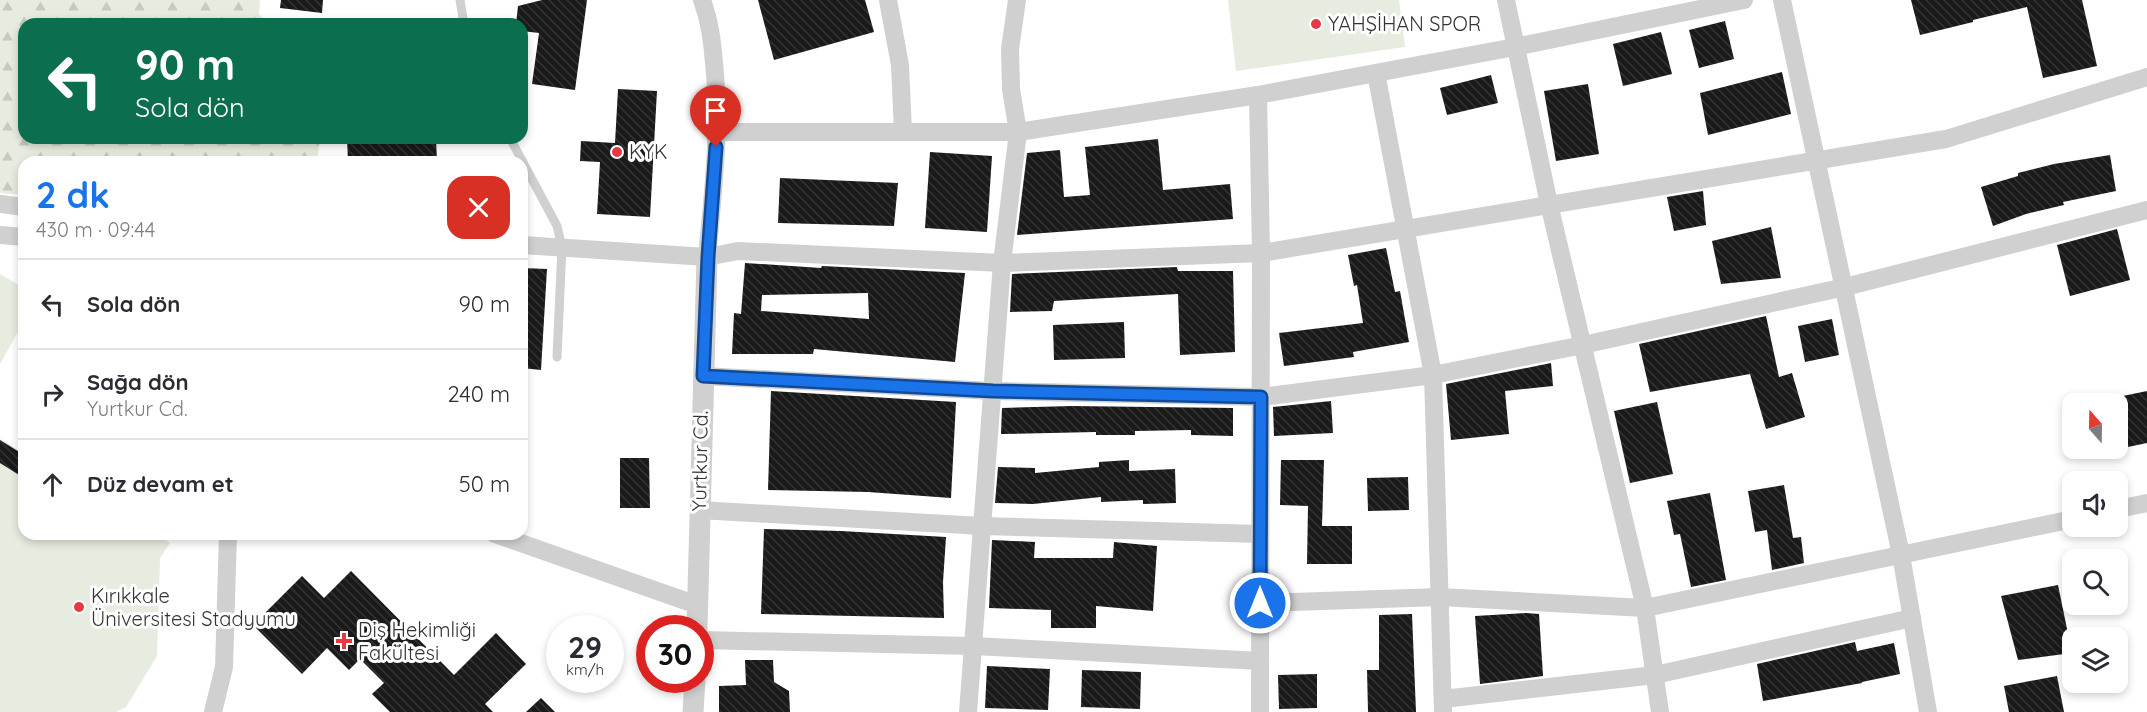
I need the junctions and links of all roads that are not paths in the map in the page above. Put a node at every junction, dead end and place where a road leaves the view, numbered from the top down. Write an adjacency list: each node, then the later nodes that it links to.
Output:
1 (460, 0): 8 (lane)
2 (702, 0): 13 (street)
3 (888, 0): 14 (street)
4 (1017, 0): 15 (street)
5 (1506, 0): 9 (street)
6 (1744, 0): 9 (street)
7 (1782, 0): 16 (street)
8 (463, 18)
9 (1515, 47): 10 (street); 19 (street)
10 (1376, 73): 12 (street); 22 (street)
11 (2147, 77): 16 (street)
12 (1257, 95): 15 (street); 27 (street)
13 (716, 132): 14 (street); 28 (street)
14 (903, 132): 15 (street)
15 (1018, 132): 29 (street)
16 (1817, 159): 19 (street); 30 (street)
17 (528, 172): 26 (lane)
18 (0, 204): 20 (street)
19 (1548, 204): 22 (street); 31 (street)
20 (18, 206)
21 (2146, 216): 30 (street)
22 (1406, 230): 27 (street); 33 (street)
23 (0, 234): 24 (street)
24 (18, 236)
25 (528, 245): 26 (street)
26 (562, 247): 28 (street); 32 (lane)
27 (1261, 253): 29 (street); 36 (street)
28 (708, 257): 29 (street); 34 (street, Yurtkur Cd.)
29 (1002, 263): 35 (street)
30 (1845, 287): 31 (street); 45 (street)
31 (1583, 345): 33 (street); 49 (street)
32 (557, 357)
33 (1433, 375): 36 (street); 46 (street)
34 (703, 376): 35 (street); 39 (street, Yurtkur Cd.)
35 (993, 391): 36 (street); 41 (street)
36 (1261, 397): 42 (street)
37 (2147, 503): 38 (street)
38 (2128, 507)
39 (699, 510): 41 (street); 48 (street, Yurtkur Cd.)
40 (2062, 521): 45 (street)
41 (982, 526): 42 (street); 53 (street)
42 (1260, 534): 47 (street)
43 (228, 540): 58 (street)
44 (512, 540): 48 (street)
45 (1901, 555): 49 (street); 51 (street)
46 (1440, 597): 47 (street); 49 (street); 57 (street)
47 (1260, 603): 54 (street)
48 (697, 604): 50 (street, Yurtkur Cd.)
49 (1645, 608): 55 (street)
50 (697, 615)
51 (1912, 618): 55 (street); 63 (street)
52 (714, 640): 53 (street)
53 (973, 646): 54 (street); 60 (street)
54 (1260, 660): 61 (street)
55 (1655, 675): 57 (street); 62 (street)
56 (694, 693): 59 (street)
57 (1443, 705)
58 (213, 712)
59 (693, 712)
60 (968, 712)
61 (1260, 712)
62 (1660, 712)
63 (1928, 712)

